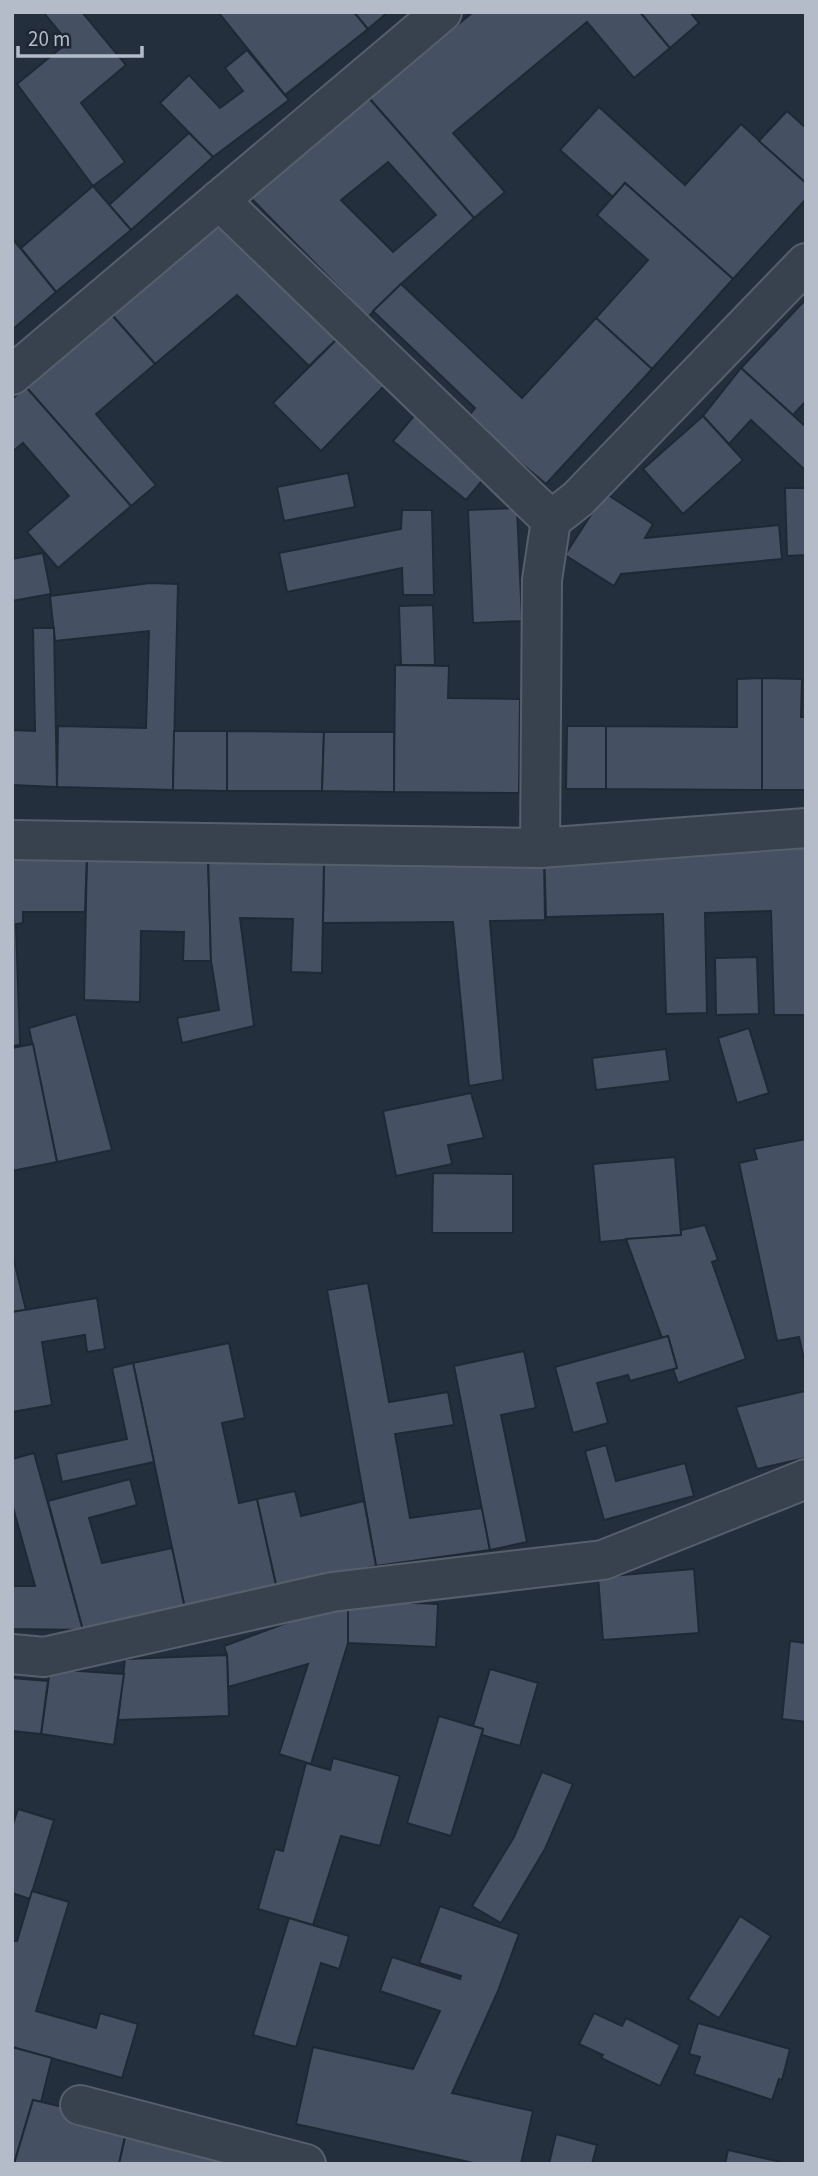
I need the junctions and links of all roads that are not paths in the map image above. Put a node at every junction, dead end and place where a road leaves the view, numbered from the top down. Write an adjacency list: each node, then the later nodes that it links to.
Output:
1 (442, 12): 2 (street)
2 (219, 200): 4 (street); 5 (street)
3 (806, 263): 5 (street)
4 (12, 374)
5 (551, 520): 8 (street)
6 (806, 828): 8 (street)
7 (12, 840): 8 (street)
8 (540, 848)
9 (806, 1479): 10 (street)
10 (12, 1654)
11 (80, 2105): 12 (street)
12 (306, 2164)

